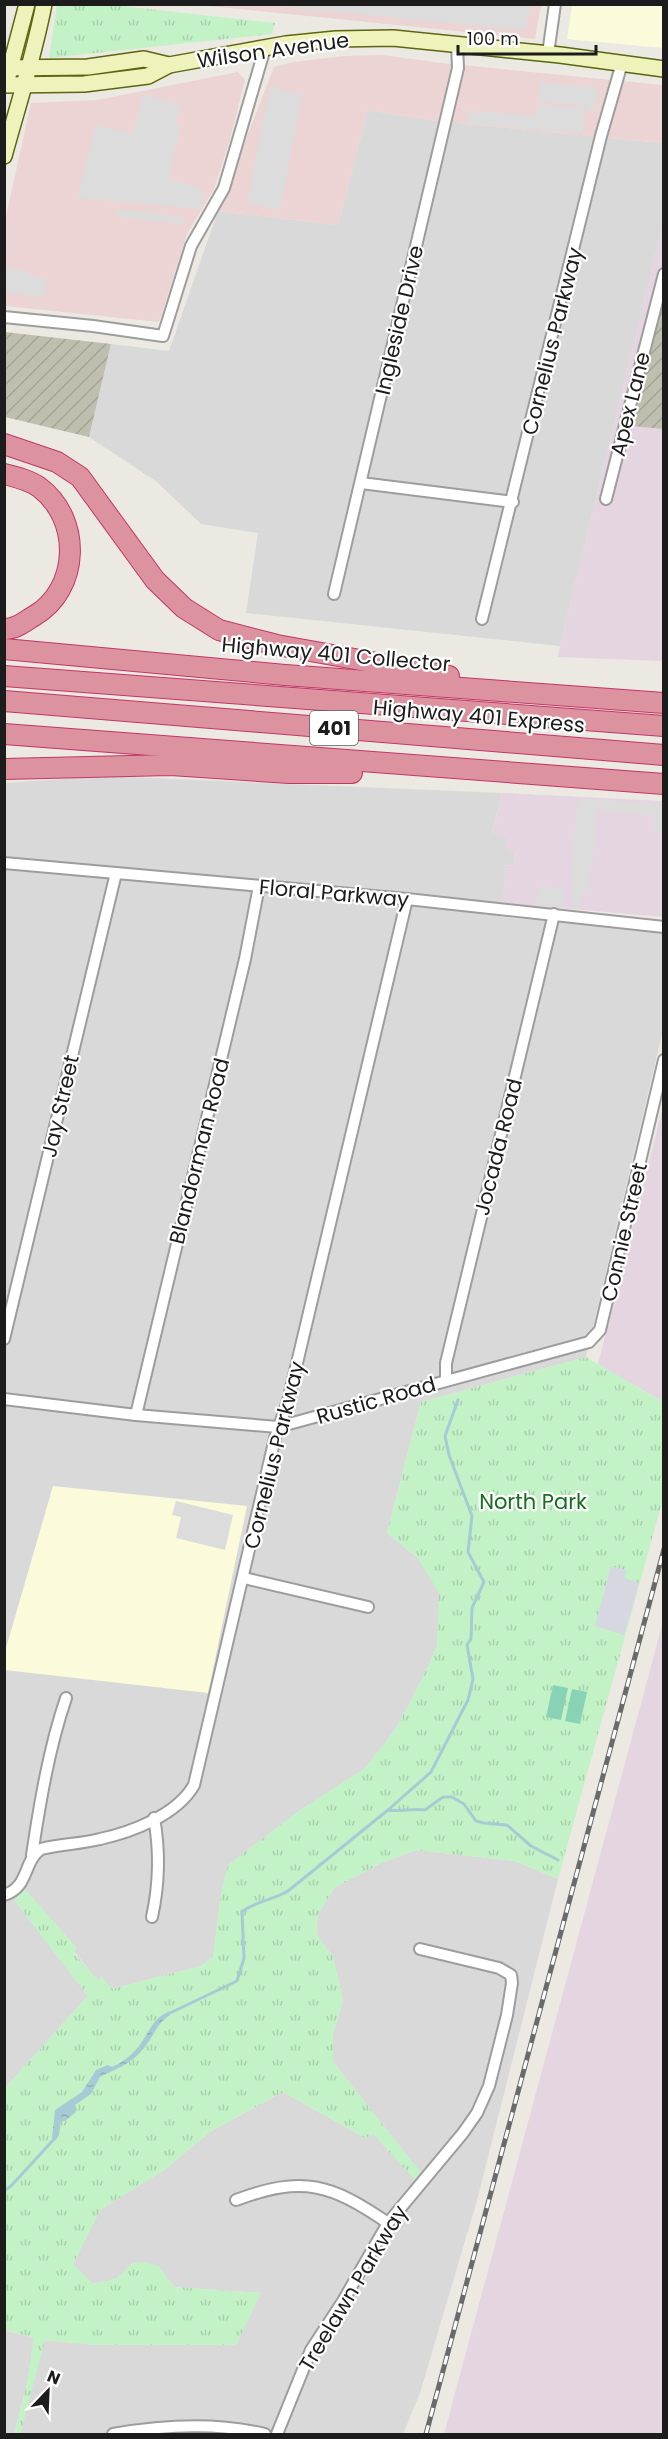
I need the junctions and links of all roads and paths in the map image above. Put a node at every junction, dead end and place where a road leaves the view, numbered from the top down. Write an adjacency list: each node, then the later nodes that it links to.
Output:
1 (27, 4): 9 (main road)
2 (44, 4): 10 (main road)
3 (555, 4): 6 (street)
4 (457, 44): 5 (main road, Wilson Avenue); 6 (main road, Wilson Avenue); 19 (street, Ingleside Drive)
5 (265, 48): 8 (main road, Wilson Avenue); 16 (street)
6 (548, 54): 7 (main road, Wilson Avenue)
7 (622, 63): 11 (main road, Wilson Avenue); 21 (street, Cornelius Parkway)
8 (169, 65): 10 (main road, Wilson Avenue); 13 (main road, Wilson Avenue)
9 (7, 68): 10 (main road, Wilson Avenue); 12 (main road)
10 (30, 69): 13 (main road)
11 (663, 69)
12 (5, 86): 13 (main road, Wilson Avenue)
13 (23, 86): 14 (main road)
14 (4, 156)
15 (663, 274): 20 (street, Apex Lane)
16 (4, 317)
17 (4, 444): 27 (highway)
18 (4, 474): 24 (highway)
19 (361, 483): 21 (street); 22 (street, Ingleside Drive)
20 (606, 499)
21 (513, 502): 23 (street, Cornelius Parkway)
22 (334, 594)
23 (482, 619)
24 (4, 629)
25 (4, 649): 27 (highway, Highway 401 Collector / 401)
26 (4, 676): 30 (highway, Highway 401 Express / 401)
27 (482, 690): 29 (highway, Highway 401 Collector / 401)
28 (4, 701): 32 (highway, Highway 401 Express / 401)
29 (663, 703)
30 (663, 726)
31 (8, 735): 34 (highway, 401)
32 (663, 755)
33 (4, 769): 34 (highway)
34 (483, 771): 35 (highway, 401)
35 (663, 784)
36 (4, 863): 37 (street, Floral Parkway)
37 (116, 873): 38 (street, Floral Parkway); 44 (street, Jay Street)
38 (260, 886): 39 (street, Floral Parkway); 47 (street, Blandorman Road)
39 (407, 899): 40 (street, Floral Parkway); 48 (street, Cornelius Parkway)
40 (554, 914): 41 (street, Floral Parkway); 45 (street, Jocada Road)
41 (663, 927)
42 (663, 1060): 43 (street, Connie Street)
43 (598, 1334): 45 (street, Rustic Road)
44 (4, 1340)
45 (447, 1380): 48 (street, Rustic Road)
46 (4, 1399): 47 (street, Rustic Road)
47 (136, 1415): 48 (street, Rustic Road)
48 (278, 1427): 49 (street, Cornelius Parkway)
49 (244, 1578): 50 (street); 52 (street, Cornelius Parkway)
50 (368, 1607)
51 (66, 1698): 53 (street)
52 (154, 1818): 53 (street, Cornelius Parkway); 55 (street)
53 (32, 1855): 54 (street)
54 (4, 1895)
55 (152, 1917)
56 (420, 1949): 58 (street, Treelawn Parkway)
57 (236, 2200): 58 (street)
58 (388, 2223): 61 (street, Treelawn Parkway)
59 (113, 2434): 60 (street)
60 (265, 2434)
61 (277, 2434)

